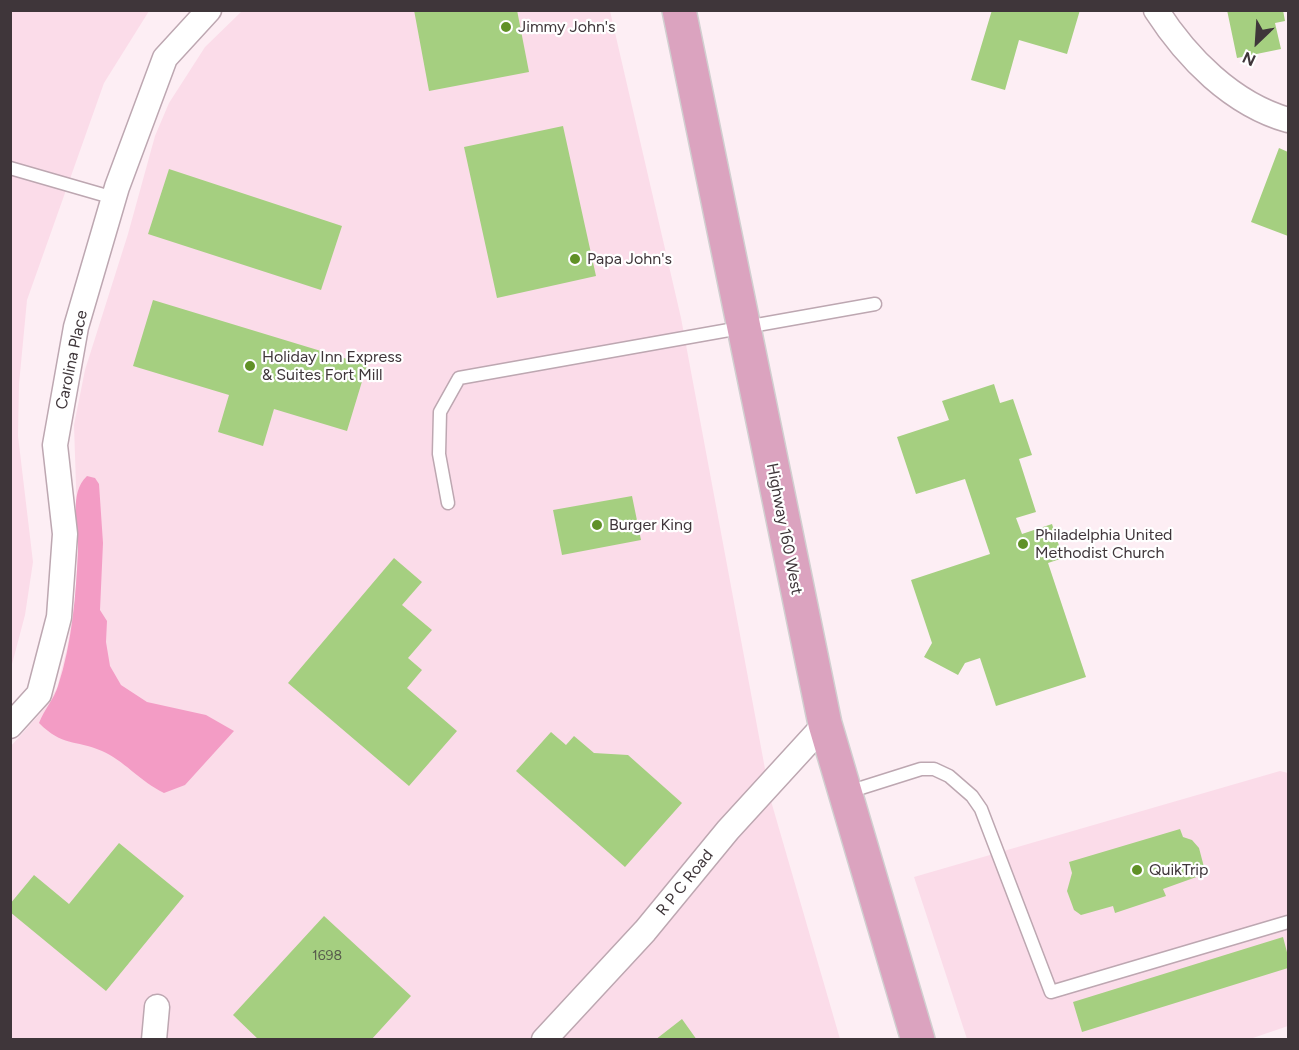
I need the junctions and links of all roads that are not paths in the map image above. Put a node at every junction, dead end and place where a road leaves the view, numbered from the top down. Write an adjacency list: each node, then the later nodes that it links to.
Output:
1 (209, 10): 6 (street, Carolina Place)
2 (679, 10): 8 (main road, Highway 160 West)
3 (1164, 17): 4 (street)
4 (1288, 120)
5 (10, 168): 6 (lane)
6 (114, 198): 11 (street, Carolina Place)
7 (875, 304): 8 (lane)
8 (744, 328): 9 (lane); 10 (main road, Highway 160 West)
9 (448, 503)
10 (825, 724): 12 (main road, Highway 160 West); 16 (street, R P C Road)
11 (10, 726)
12 (845, 794): 13 (lane); 17 (main road, Highway 160 West)
13 (1288, 922)
14 (157, 1007): 15 (street)
15 (154, 1040)
16 (544, 1040)
17 (918, 1040)

